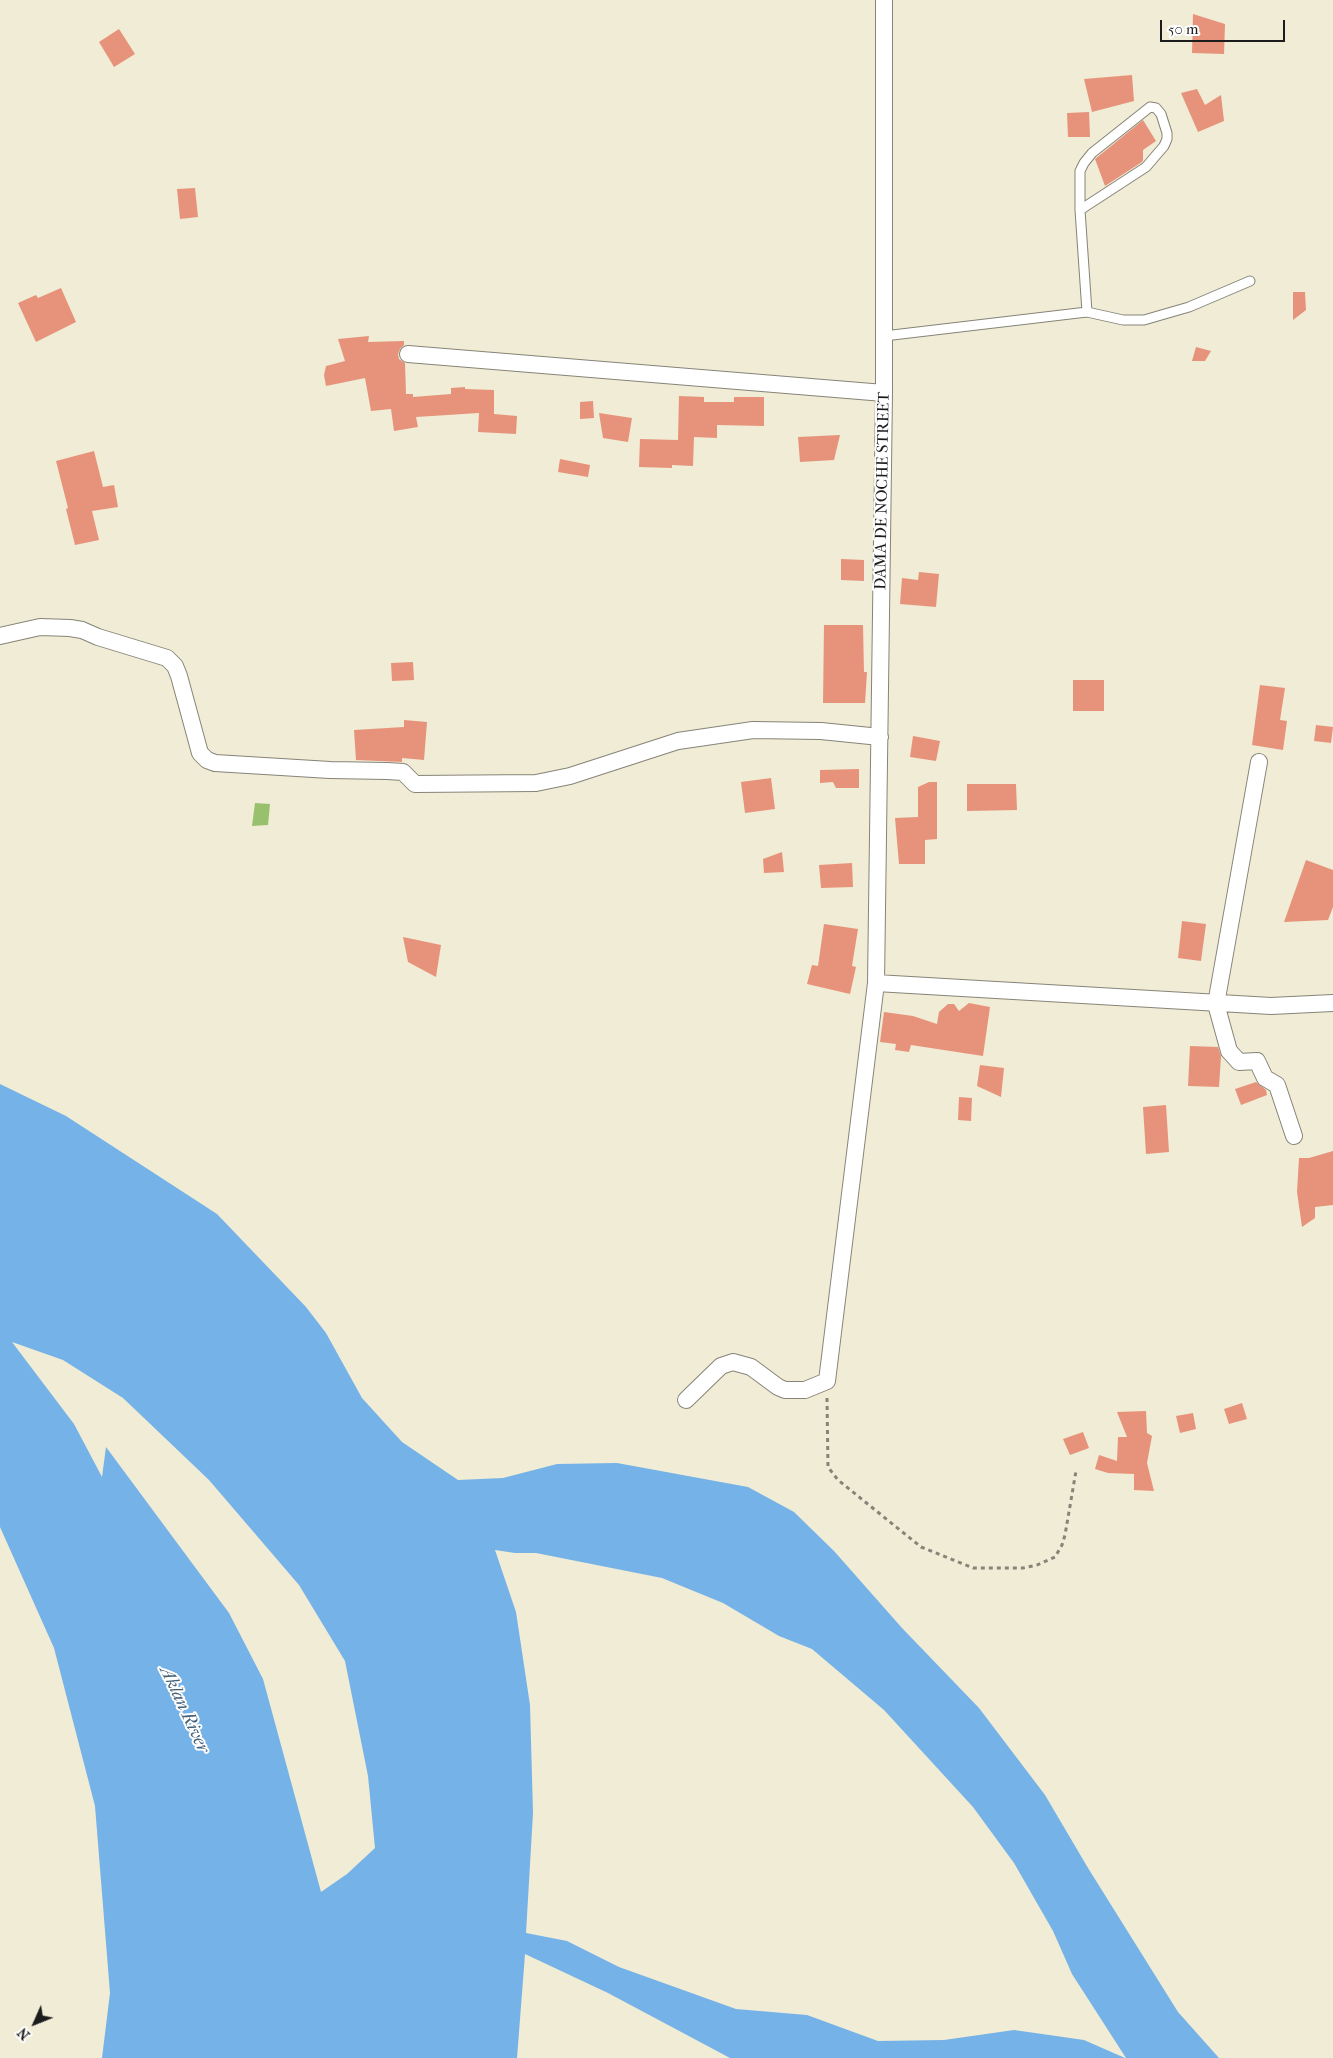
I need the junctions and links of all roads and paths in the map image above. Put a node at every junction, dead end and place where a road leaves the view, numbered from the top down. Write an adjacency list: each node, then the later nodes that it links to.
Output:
1 (884, 0): 5 (street, DAMA DE NOCHE STREET)
2 (1080, 210): 2 (lane); 4 (lane)
3 (1250, 281): 4 (lane)
4 (1087, 312): 5 (lane)
5 (884, 336): 7 (street, DAMA DE NOCHE STREET)
6 (408, 354): 7 (street)
7 (884, 393): 9 (street, DAMA DE NOCHE STREET)
8 (0, 636): 9 (street)
9 (880, 737): 11 (street, DAMA DE NOCHE STREET)
10 (1259, 762): 13 (street)
11 (876, 983): 13 (street); 15 (street, DAMA DE NOCHE STREET)
12 (1333, 1003): 13 (street)
13 (1216, 1004): 14 (street)
14 (1294, 1136)
15 (827, 1381): 16 (street); 17 (path)
16 (686, 1400)
17 (1076, 1471)

